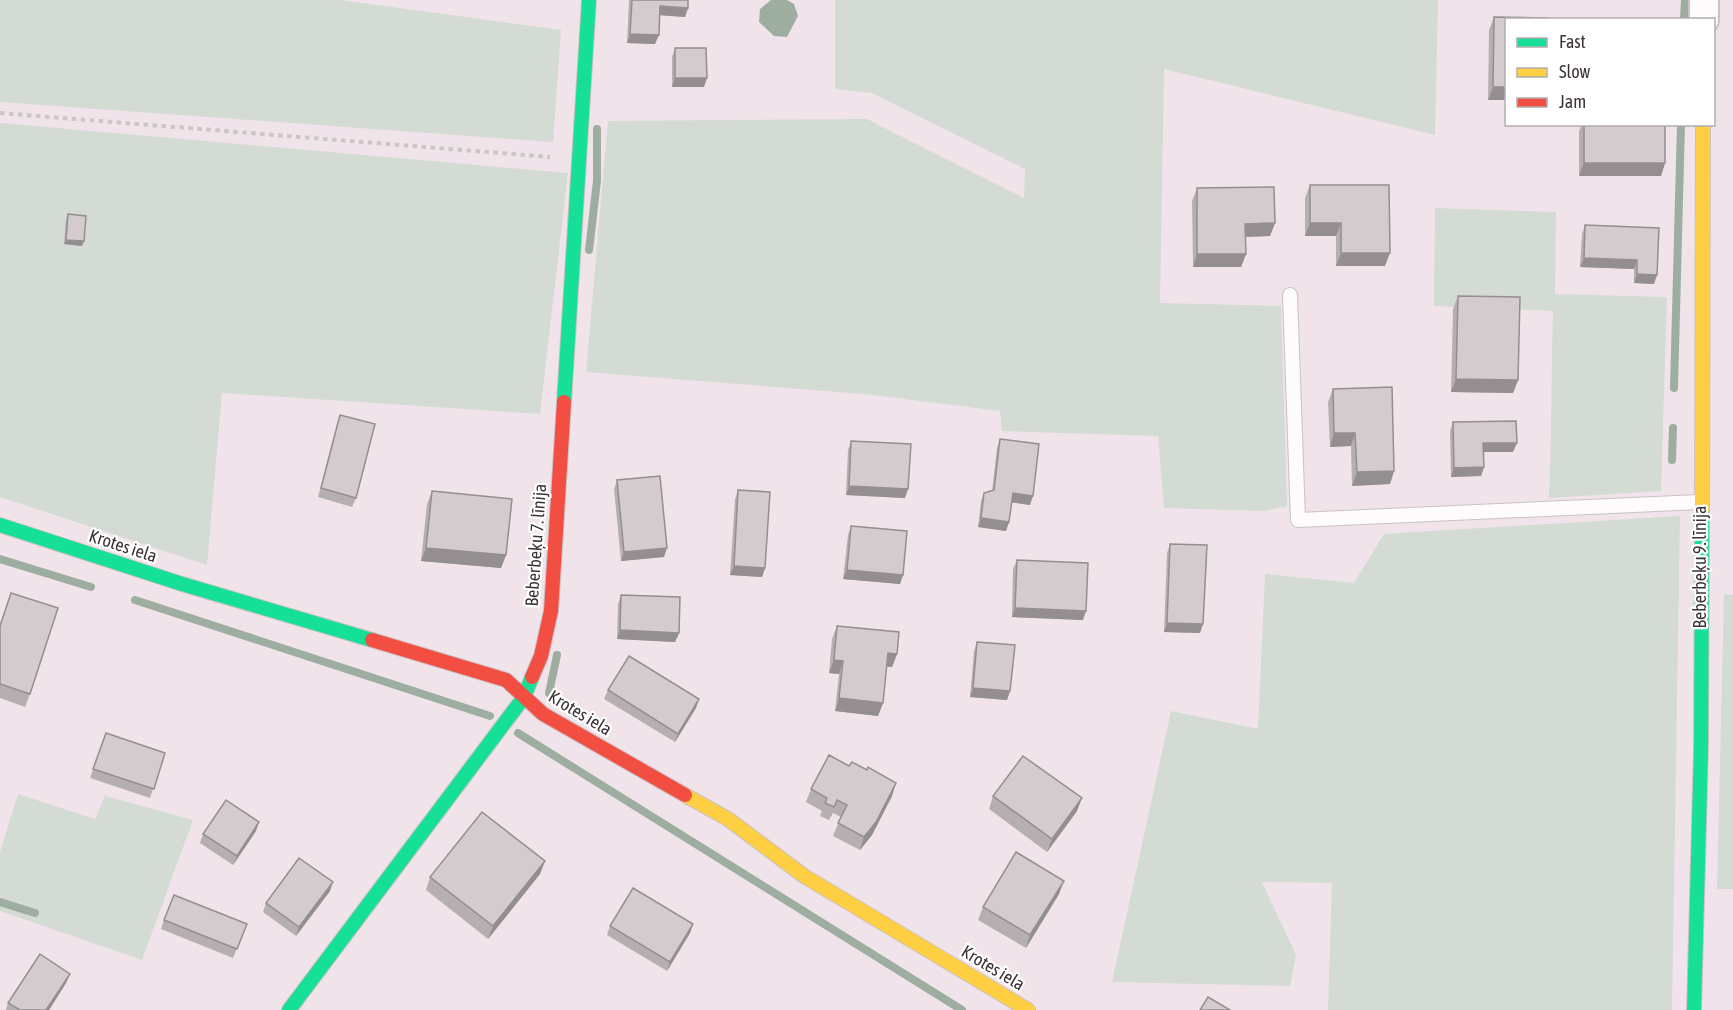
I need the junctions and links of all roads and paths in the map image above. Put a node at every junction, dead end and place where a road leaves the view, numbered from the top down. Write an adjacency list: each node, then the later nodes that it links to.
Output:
1 (588, 0): 6 (street, Beberbeķu 7. līnija)
2 (1704, 0): 3 (street)
3 (1704, 18)
4 (0, 113): 6 (path)
5 (1703, 126): 8 (street, Beberbeķu 9. līnija)
6 (579, 159): 10 (street, Beberbeķu 7. līnija)
7 (1290, 295): 8 (lane)
8 (1700, 502): 13 (street, Beberbeķu 9. līnija)
9 (0, 525): 10 (street, Krotes iela)
10 (524, 697): 11 (street, Beberbeķu 7. līnija); 12 (street, Krotes iela)
11 (289, 1010)
12 (1028, 1010)
13 (1694, 1010)

